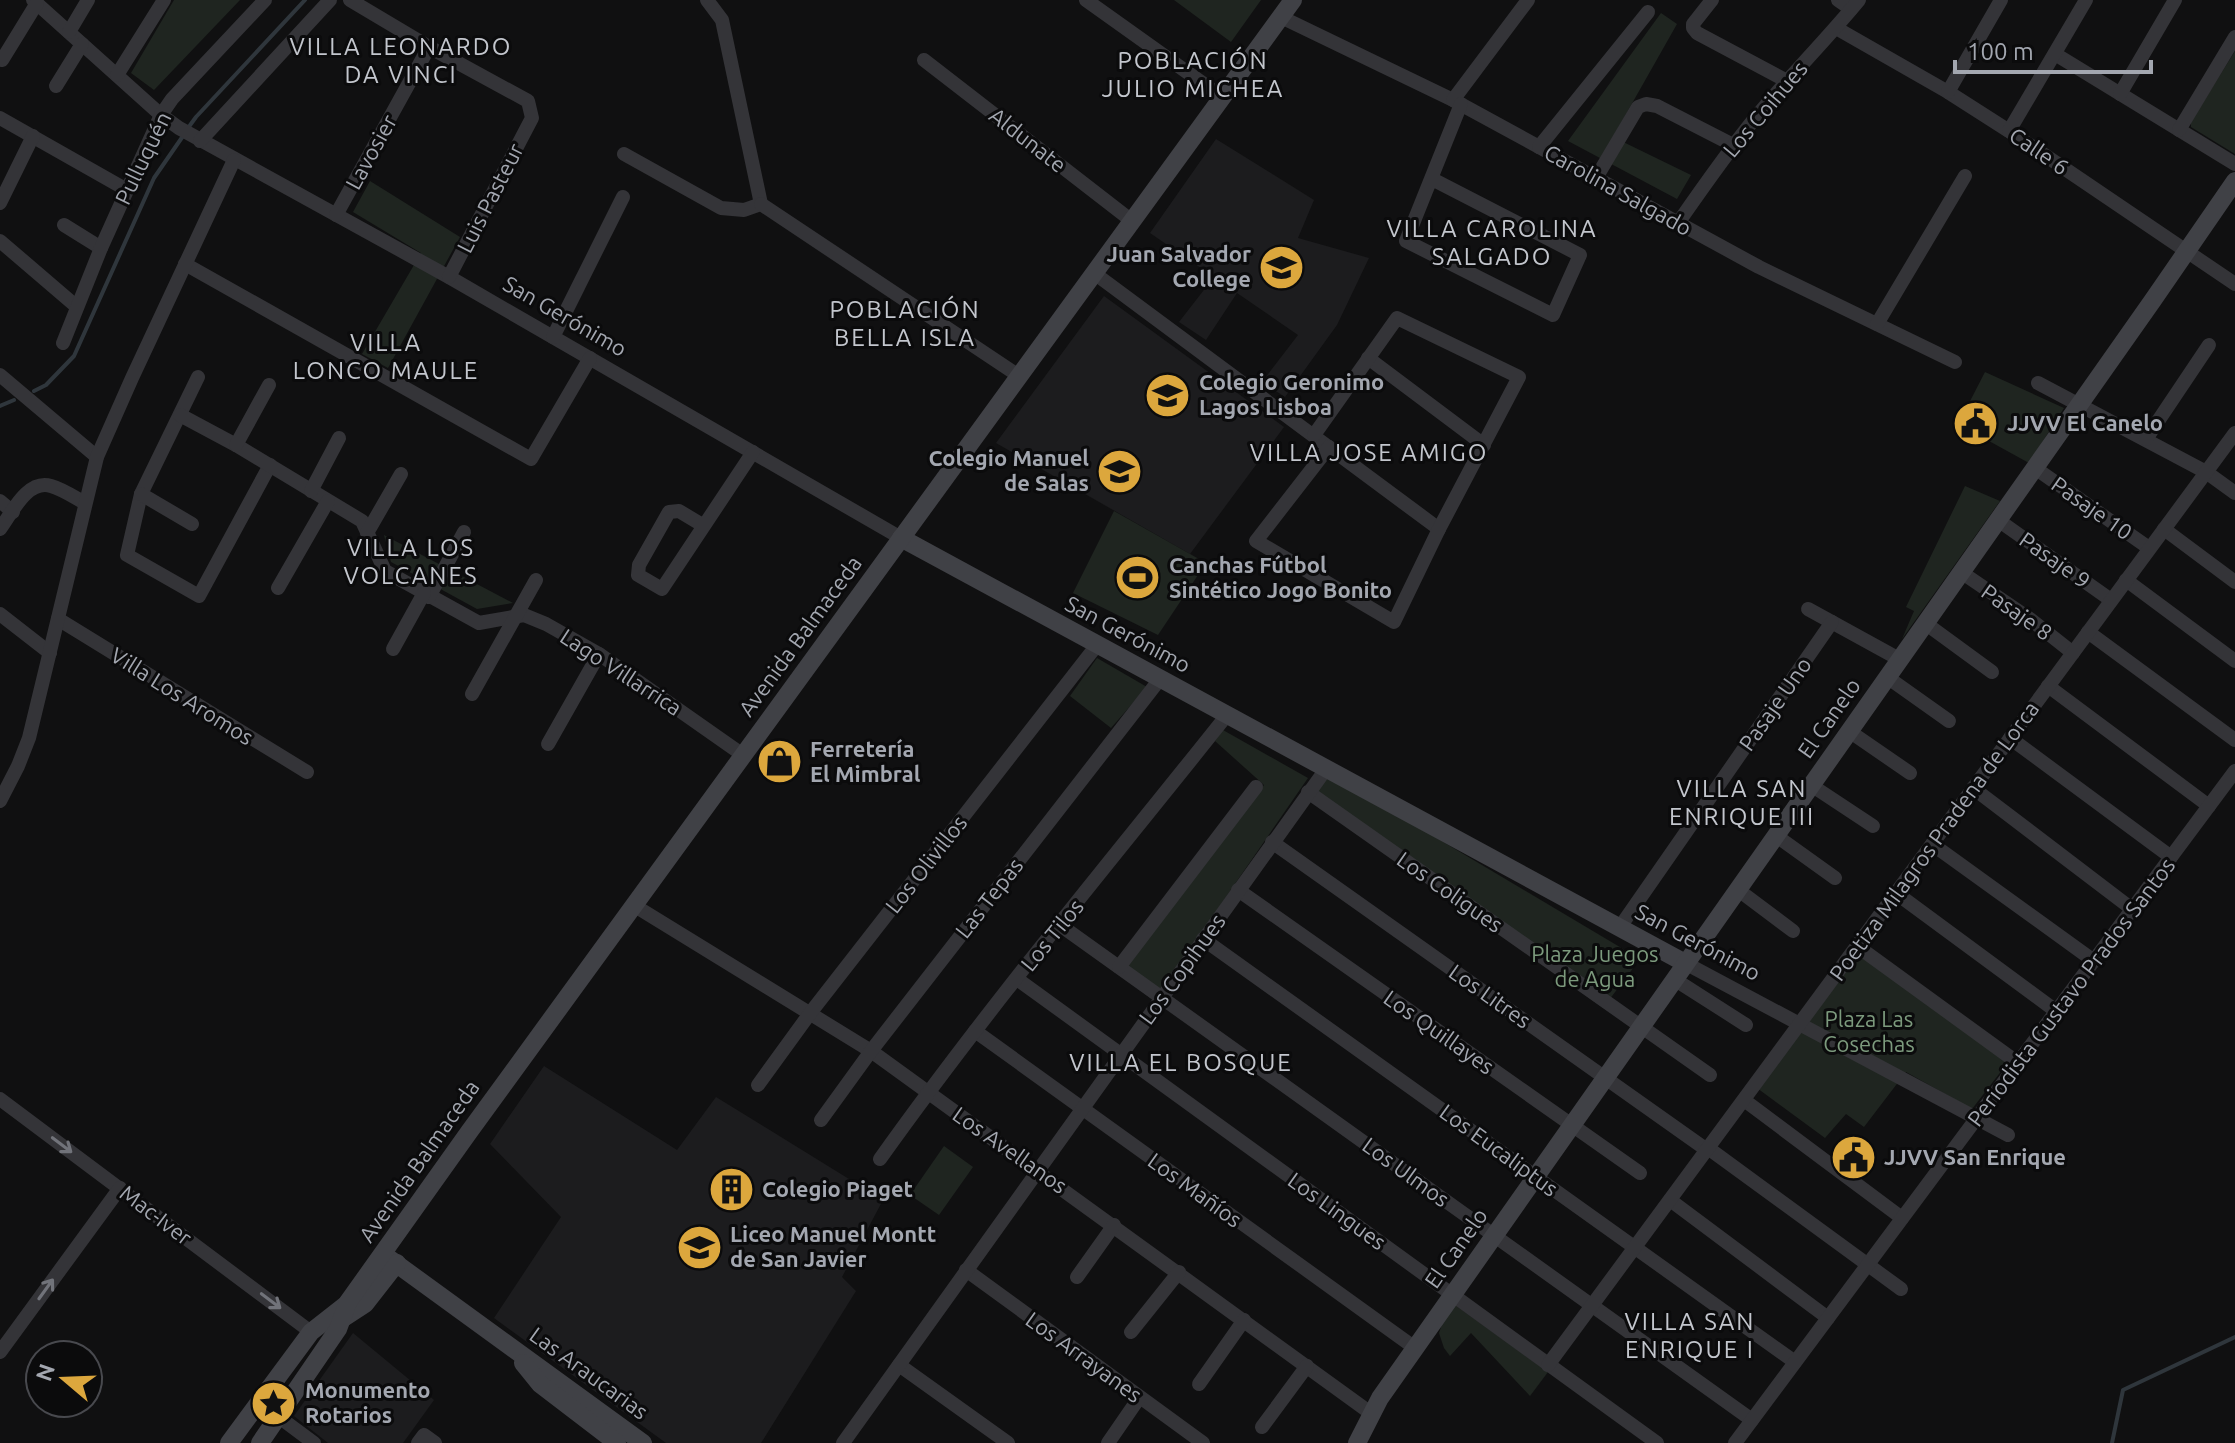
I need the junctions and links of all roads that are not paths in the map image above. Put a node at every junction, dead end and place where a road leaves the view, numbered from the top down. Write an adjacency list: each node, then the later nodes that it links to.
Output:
1 (88, 0): 20 (street)
2 (164, 0): 27 (street)
3 (265, 0): 34 (street, Pulluquén)
4 (330, 0): 39 (street)
5 (350, 0): 23 (street)
6 (707, 0): 52 (street)
7 (1086, 0): 32 (street)
8 (1293, 0): 18 (street, Avenida Balmaceda)
9 (1528, 0): 33 (street)
10 (1712, 0): 28 (street)
11 (1838, 0): 16 (street)
12 (2001, 0): 30 (street)
13 (2086, 0): 24 (street)
14 (2175, 0): 31 (street)
15 (35, 2): 20 (street, San Gerónimo); 25 (street)
16 (1855, 5): 19 (street, Los Coihues)
17 (1648, 12): 41 (street)
18 (1281, 17): 32 (street, Avenida Balmaceda); 33 (street, Carolina Salgado)
19 (1836, 28): 28 (street, Los Coihues); 30 (street, Calle 6)
20 (69, 32): 22 (street, San Gerónimo)
21 (2235, 37): 36 (street)
22 (82, 44): 27 (street, San Gerónimo); 29 (street)
23 (429, 47): 53 (street, Lavosier); 62 (street, Luis Pasteur)
24 (2055, 54): 31 (street); 37 (street)
25 (2, 60)
26 (924, 60): 54 (street, Aldunate)
27 (117, 75): 34 (street, San Gerónimo)
28 (1787, 81): 40 (street, Los Coihues)
29 (56, 86)
30 (1948, 92): 37 (street, Calle 6)
31 (2120, 94): 36 (street)
32 (1222, 97): 54 (street, Avenida Balmaceda)
33 (1457, 102): 41 (street, Carolina Salgado); 47 (street)
34 (161, 115): 39 (street, San Gerónimo); 49 (street, Pulluquén)
35 (0, 118): 38 (street)
36 (2179, 130): 44 (street)
37 (2009, 131): 59 (street, Calle 6)
38 (33, 136): 49 (street); 51 (street)
39 (197, 139): 43 (street, San Gerónimo)
40 (1733, 145): 46 (street); 55 (street, Los Coihues)
41 (1539, 147): 46 (street, Carolina Salgado)
42 (624, 154): 52 (street)
43 (234, 160): 53 (street, San Gerónimo); 60 (street)
44 (2235, 164)
45 (1965, 176): 65 (street)
46 (1596, 178): 55 (street, Carolina Salgado)
47 (1432, 179): 47 (street)
48 (2234, 186): 59 (street, El Canelo)
49 (127, 190): 58 (street, Pulluquén)
50 (623, 197): 66 (street)
51 (0, 203)
52 (761, 204): 73 (street)
53 (336, 215): 62 (street, San Gerónimo)
54 (1132, 221): 61 (street, Avenida Balmaceda)
55 (1678, 223): 65 (street, Carolina Salgado)
56 (64, 225): 58 (street)
57 (0, 241): 64 (street)
58 (101, 248): 64 (street, Pulluquén)
59 (2187, 251): 63 (street, Calle 6); 77 (street, El Canelo)
60 (185, 264): 69 (street); 87 (street)
61 (1094, 273): 73 (street, Avenida Balmaceda); 80 (street)
62 (449, 277): 66 (street, San Gerónimo)
63 (2235, 284)
64 (77, 307): 67 (street, Pulluquén)
65 (1877, 324): 71 (street, Carolina Salgado)
66 (553, 337): 69 (street, San Gerónimo)
67 (63, 343)
68 (2209, 345): 82 (street)
69 (590, 358): 86 (street, San Gerónimo)
70 (1368, 358): 80 (street); 84 (street); 84 (street)
71 (1955, 362)
72 (0, 375): 87 (street)
73 (1019, 376): 107 (street, Avenida Balmaceda)
74 (198, 377): 78 (street)
75 (2038, 383): 77 (street)
76 (269, 385): 83 (street)
77 (2079, 405): 82 (street); 89 (street, El Canelo)
78 (180, 415): 83 (street, Lago Villarrica); 94 (street)
79 (2235, 433): 90 (street, Poetiza Milagros Pradena de Lorca)
80 (1314, 435): 85 (street)
81 (339, 438): 92 (street)
82 (2146, 439): 90 (street)
83 (236, 445): 88 (street, Lago Villarrica)
84 (1484, 445): 103 (street)
85 (1329, 447): 103 (street); 103 (street)
86 (753, 452): 101 (street); 107 (street, San Gerónimo)
87 (97, 457): 97 (street)
88 (270, 465): 92 (street, Lago Villarrica); 94 (street)
89 (2035, 468): 99 (street, El Canelo); 108 (street, Pasaje 10)
90 (2206, 472): 93 (street); 104 (street, Poetiza Milagros Pradena de Lorca)
91 (401, 474): 106 (street)
92 (311, 491): 96 (street, Lago Villarrica)
93 (2235, 493)
94 (141, 494): 100 (street)
95 (0, 501): 98 (street)
96 (328, 501): 106 (street, Lago Villarrica); 113 (street)
97 (85, 503): 98 (street); 119 (street)
98 (13, 512): 102 (street)
99 (1998, 520): 109 (street, El Canelo); 115 (street, Pasaje 9)
100 (192, 524)
101 (704, 526): 101 (street)
102 (0, 529)
103 (1439, 529)
104 (2164, 529): 108 (street, Poetiza Milagros Pradena de Lorca); 112 (street)
105 (464, 532): 114 (street)
106 (367, 533): 114 (street, Lago Villarrica)
107 (901, 538): 123 (street, San Gerónimo); 141 (street, Avenida Balmaceda)
108 (2149, 548): 111 (street, Poetiza Milagros Pradena de Lorca)
109 (1961, 572): 121 (street, El Canelo); 126 (street, Pasaje 8)
110 (536, 580): 118 (street)
111 (2126, 580): 115 (street, Poetiza Milagros Pradena de Lorca); 129 (street)
112 (2235, 582)
113 (278, 588)
114 (426, 595): 118 (street, Lago Villarrica); 124 (street)
115 (2111, 600): 122 (street, Poetiza Milagros Pradena de Lorca)
116 (1808, 609): 120 (street)
117 (0, 614): 125 (street)
118 (516, 617): 127 (street, Lago Villarrica); 134 (street)
119 (58, 619): 125 (street); 144 (street, Villa Los Aromos)
120 (1832, 622): 128 (street); 164 (street, Pasaje Uno)
121 (1925, 623): 128 (street, El Canelo); 130 (street)
122 (2088, 632): 126 (street, Poetiza Milagros Pradena de Lorca); 139 (street)
123 (1097, 645): 132 (street, San Gerónimo); 175 (street, Los Olivillos)
124 (393, 649)
125 (50, 653): 150 (street)
126 (2073, 653): 133 (street, Poetiza Milagros Pradena de Lorca)
127 (599, 654): 140 (street); 141 (street, Lago Villarrica)
128 (1899, 659): 131 (street, El Canelo)
129 (2235, 661)
130 (1992, 672)
131 (1887, 677): 136 (street); 137 (street, El Canelo)
132 (1160, 679): 135 (street, San Gerónimo); 180 (street, Las Tepas)
133 (2048, 686): 138 (street, Poetiza Milagros Pradena de Lorca); 151 (street)
134 (472, 694)
135 (1227, 715): 142 (street, San Gerónimo); 163 (street, Los Tilos)
136 (1949, 721)
137 (1849, 731): 145 (street); 146 (street, El Canelo)
138 (2010, 738): 148 (street, Poetiza Milagros Pradena de Lorca); 156 (street)
139 (2235, 740)
140 (548, 744)
141 (743, 755): 161 (street, Avenida Balmaceda)
142 (1326, 769): 149 (street, Los Copihues); 164 (street, San Gerónimo)
143 (2235, 771): 151 (street, Periodista Gustavo Prados Santos)
144 (307, 772)
145 (1910, 773)
146 (1811, 785): 152 (street); 153 (street, El Canelo)
147 (1256, 787): 170 (street)
148 (1973, 788): 155 (street, Poetiza Milagros Pradena de Lorca); 162 (street)
149 (1308, 792): 154 (street, Los Copihues); 178 (street, Los Coligues)
150 (0, 801)
151 (2209, 806): 156 (street, Periodista Gustavo Prados Santos)
152 (1873, 826)
153 (1775, 835): 157 (street); 158 (street, El Canelo)
154 (1272, 842): 159 (street, Los Copihues); 184 (street, Los Litres)
155 (1932, 844): 160 (street, Poetiza Milagros Pradena de Lorca); 168 (street)
156 (2171, 857): 162 (street, Periodista Gustavo Prados Santos)
157 (1835, 878)
158 (1737, 889): 165 (street); 169 (street, El Canelo)
159 (1238, 890): 166 (street, Los Copihues); 192 (street, Los Quillayes)
160 (1896, 893): 167 (street, Poetiza Milagros Pradena de Lorca); 174 (street)
161 (635, 906): 175 (street, Los Avellanos); 205 (street, Avenida Balmaceda)
162 (2132, 909): 168 (street, Periodista Gustavo Prados Santos)
163 (1060, 925): 170 (street, Los Ulmos); 171 (street, Los Tilos)
164 (1620, 927): 169 (street, San Gerónimo)
165 (1793, 931)
166 (1203, 939): 173 (street, Los Copihues); 198 (street, Los Eucaliptus)
167 (1857, 946): 176 (street, Poetiza Milagros Pradena de Lorca); 182 (street)
168 (2094, 961): 174 (street, Periodista Gustavo Prados Santos)
169 (1685, 963): 172 (street, El Canelo); 176 (street, San Gerónimo)
170 (1119, 967): 173 (street, Los Ulmos)
171 (1017, 979): 179 (street, Los Tilos); 181 (street, Los Lingues)
172 (1674, 979): 177 (street); 178 (street, El Canelo)
173 (1161, 997): 181 (street, Los Copihues); 203 (street, Los Ulmos)
174 (2056, 1011): 182 (street, Periodista Gustavo Prados Santos)
175 (811, 1012): 180 (street, Los Avellanos); 185 (street, Los Olivillos)
176 (1800, 1024): 188 (street, Poetiza Milagros Pradena de Lorca); 190 (street, San Gerónimo)
177 (1746, 1025)
178 (1640, 1027): 183 (street, Los Coligues); 184 (street, El Canelo)
179 (975, 1031): 186 (street, Los Tilos); 189 (street, Los Mañíos)
180 (871, 1051): 186 (street, Los Avellanos); 191 (street, Las Tepas)
181 (1121, 1054): 189 (street, Los Copihues); 211 (street, Los Lingues)
182 (2018, 1063): 190 (street, Periodista Gustavo Prados Santos)
183 (1710, 1075)
184 (1605, 1077): 192 (street, El Canelo); 194 (street, Los Litres)
185 (758, 1085)
186 (927, 1092): 195 (street, Los Tilos); 196 (street, Los Avellanos)
187 (0, 1099): 199 (street, Mac-Iver, one-way to 199)
188 (1744, 1100): 194 (street, Poetiza Milagros Pradena de Lorca); 201 (street)
189 (1081, 1109): 196 (street, Los Copihues); 219 (street, Los Mañíos)
190 (1976, 1119): 193 (street, San Gerónimo); 201 (street, Periodista Gustavo Prados Santos)
191 (821, 1120)
192 (1571, 1126): 197 (street, Los Quillayes); 198 (street, El Canelo)
193 (2008, 1135)
194 (1708, 1149): 200 (street, Poetiza Milagros Pradena de Lorca); 206 (street, Los Litres)
195 (880, 1159)
196 (1038, 1170): 202 (street, Los Avellanos); 207 (street, Los Copihues)
197 (1640, 1173)
198 (1536, 1176): 203 (street, El Canelo); 204 (street, Los Eucaliptus)
199 (120, 1188): 216 (street, Mac-Iver, one-way to 216); 220 (street, one-way to 199)
200 (1670, 1200): 204 (street, Poetiza Milagros Pradena de Lorca); 214 (street)
201 (1902, 1218): 206 (street, Periodista Gustavo Prados Santos)
202 (1114, 1225): 208 (street, Los Avellanos); 209 (street)
203 (1494, 1235): 211 (street, El Canelo); 212 (street, Los Ulmos)
204 (1635, 1247): 212 (street, Poetiza Milagros Pradena de Lorca); 221 (street, Los Eucaliptus)
205 (390, 1259): 213 (street, Avenida Balmaceda); 218 (street, Las Araucarias)
206 (1868, 1264): 210 (street, Los Litres); 214 (street, Periodista Gustavo Prados Santos)
207 (966, 1270): 222 (street, Los Copihues); 226 (street, Los Arrayanes)
208 (1179, 1272): 215 (street, Los Avellanos); 217 (street)
209 (1077, 1277)
210 (1901, 1289)
211 (1452, 1295): 219 (street, El Canelo); 223 (street, Los Lingues)
212 (1592, 1306): 223 (street, Poetiza Milagros Pradena de Lorca); 229 (street, Los Ulmos)
213 (345, 1310): 216 (street); 228 (street)
214 (1828, 1318): 221 (street, Periodista Gustavo Prados Santos)
215 (1244, 1320): 224 (street, Los Avellanos); 225 (street)
216 (311, 1332): 231 (street)
217 (1131, 1332)
218 (506, 1342): 234 (street, Las Araucarias); 235 (street, Las Araucarias)
219 (1415, 1348): 227 (street, El Canelo)
220 (0, 1352)
221 (1795, 1362): 229 (street, Periodista Gustavo Prados Santos)
222 (899, 1365): 236 (street, Los Copihues); 237 (street)
223 (1548, 1365): 241 (street, Los Lingues)
224 (1307, 1366): 227 (street, Los Avellanos); 230 (street)
225 (1199, 1384)
226 (1139, 1398): 238 (street); 239 (street, Los Arrayanes)
227 (1372, 1414): 240 (street, El Canelo)
228 (279, 1417): 232 (street); 233 (street)
229 (1752, 1420): 242 (street, Periodista Gustavo Prados Santos)
230 (1262, 1427)
231 (229, 1443)
232 (260, 1443)
233 (314, 1443)
234 (617, 1443)
235 (643, 1443)
236 (843, 1443)
237 (1008, 1443)
238 (1108, 1443)
239 (1203, 1443)
240 (1357, 1443)
241 (1657, 1443)
242 (1735, 1443)

